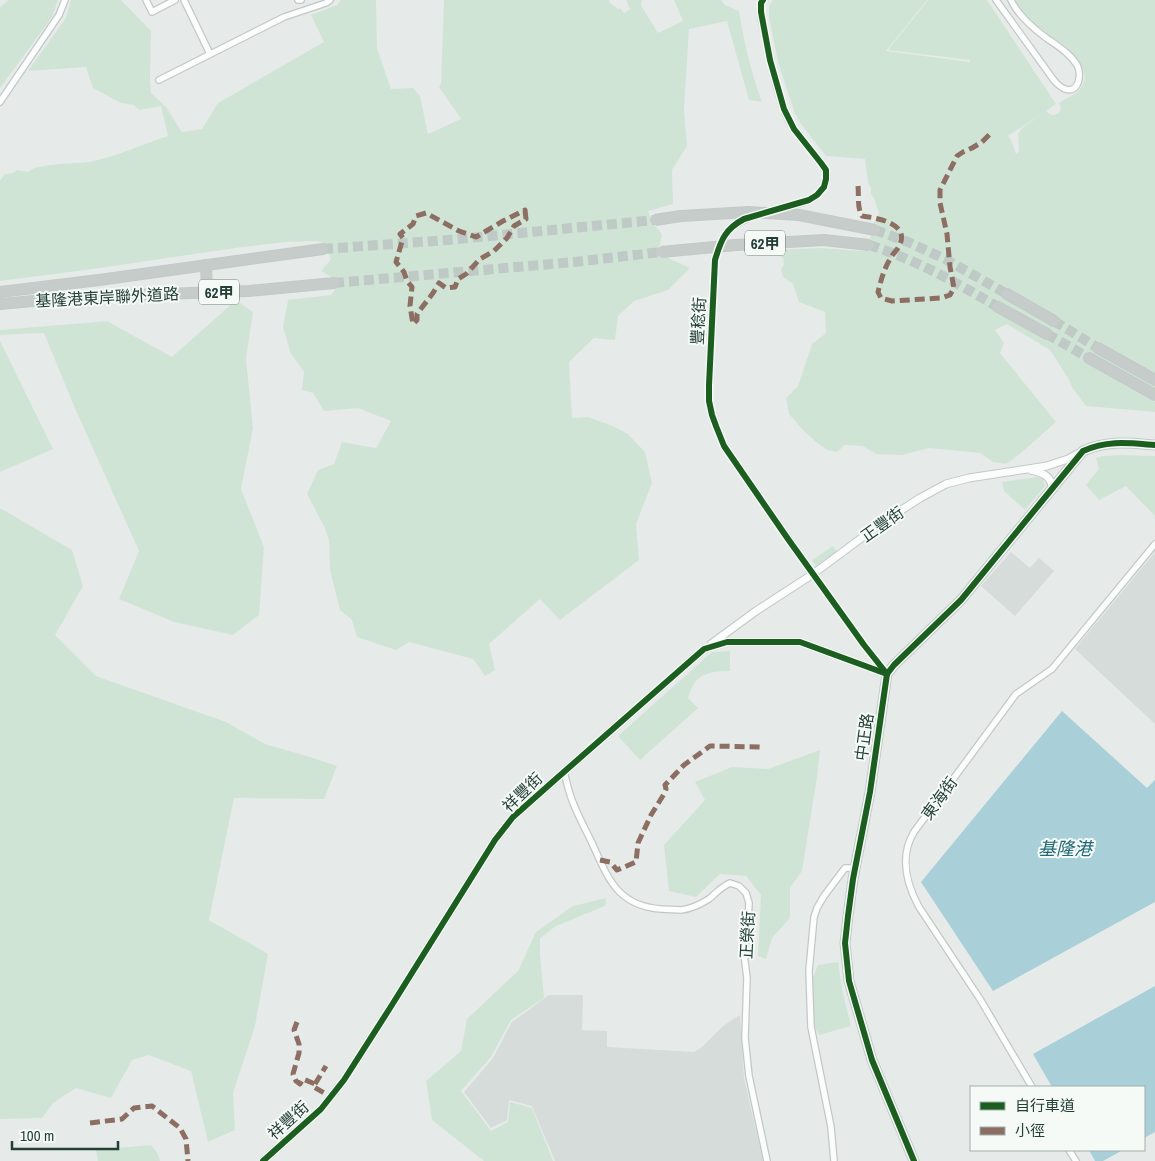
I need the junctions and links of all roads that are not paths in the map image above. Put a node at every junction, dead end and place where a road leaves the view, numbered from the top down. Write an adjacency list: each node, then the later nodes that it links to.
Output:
1 (65, 0): 11 (street)
2 (146, 0): 3 (street)
3 (176, 0)
4 (184, 0): 9 (street)
5 (330, 0): 9 (street)
6 (763, 0): 35 (street, 豐稔街)
7 (996, 0): 8 (street)
8 (1011, 0)
9 (210, 54): 10 (street)
10 (159, 80)
11 (0, 102)
12 (655, 220): 13 (highway, 62甲, bridge)
13 (876, 230)
14 (870, 245): 16 (highway, 62甲, bridge)
15 (323, 249): 17 (highway, 基隆港東岸聯外道路 / 62甲)
16 (661, 252)
17 (206, 265): 19 (highway, 基隆港東岸聯外道路 / 62甲); 20 (highway)
18 (334, 283): 20 (highway, 基隆港東岸聯外道路 / 62甲)
19 (0, 292)
20 (207, 292): 22 (highway, 基隆港東岸聯外道路 / 62甲)
21 (1006, 294): 24 (highway)
22 (0, 304)
23 (998, 306): 25 (highway)
24 (1054, 321)
25 (1047, 334)
26 (1098, 348): 28 (highway)
27 (1089, 358): 29 (highway)
28 (1155, 380)
29 (1155, 395)
30 (1155, 445): 31 (main road)
31 (1083, 451): 32 (street, 正豐街); 33 (main road)
32 (1026, 469): 33 (street); 35 (street, 正豐街)
33 (1052, 489): 39 (main road)
34 (1155, 544): 42 (street, 東海街)
35 (813, 574): 36 (street, 正豐街); 39 (street, 豐稔街)
36 (735, 626): 37 (street); 38 (street, 正豐街)
37 (738, 641): 38 (street, 祥豐街); 39 (street, 祥豐街)
38 (704, 649): 40 (street, 祥豐街)
39 (887, 674): 41 (main road, 中正路)
40 (564, 772): 43 (street, 祥豐街); 44 (street, 正榮街)
41 (856, 868): 45 (street); 46 (main road, 中正路)
42 (1031, 1086)
43 (263, 1161)
44 (767, 1161)
45 (834, 1161)
46 (914, 1161)

